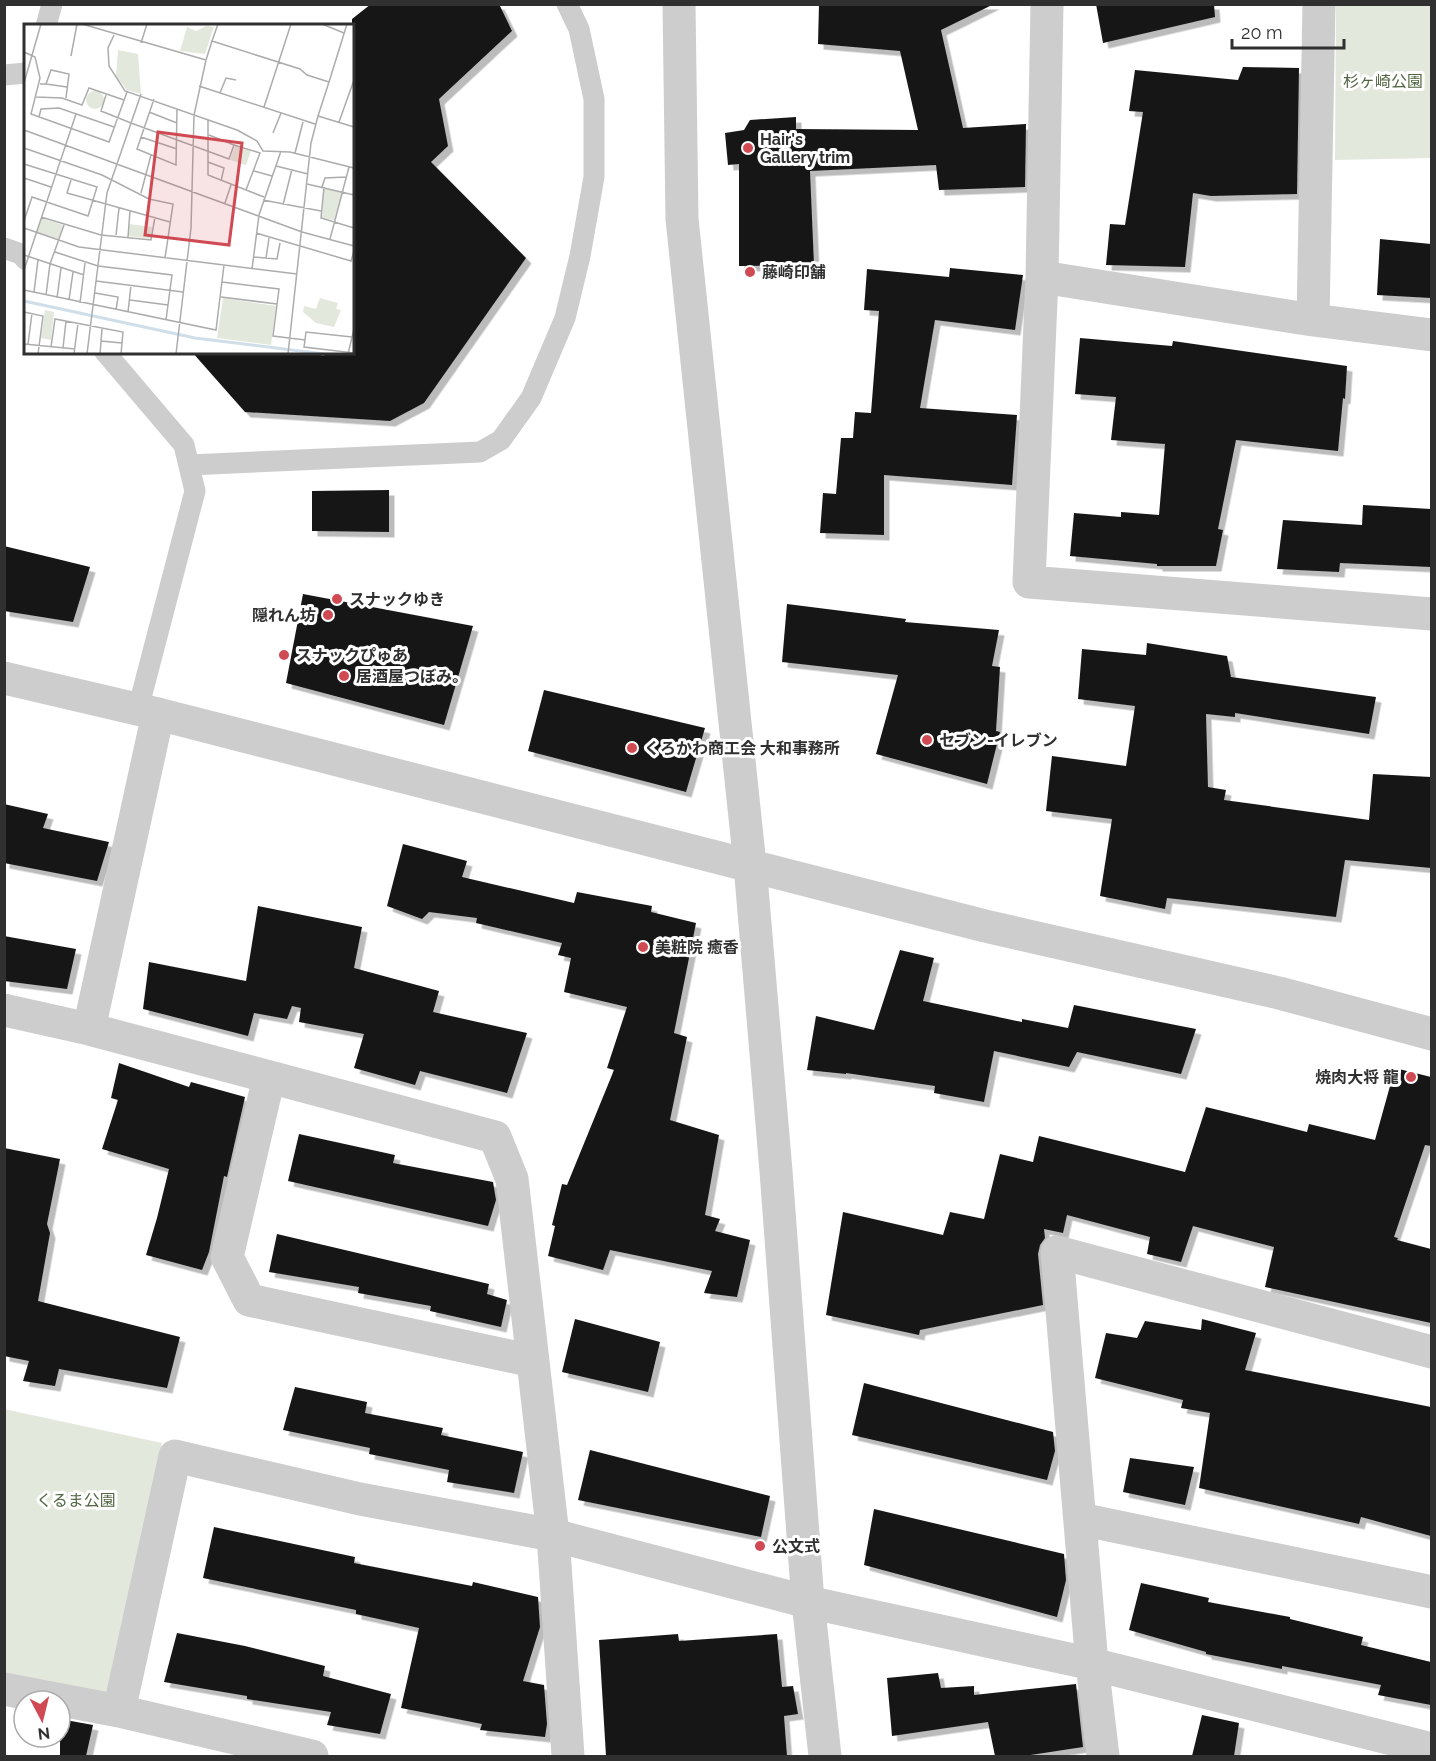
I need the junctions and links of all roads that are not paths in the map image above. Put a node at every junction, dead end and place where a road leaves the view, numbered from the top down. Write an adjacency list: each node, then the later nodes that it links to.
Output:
1 (52, 4): 6 (lane)
2 (567, 4): 13 (lane)
3 (679, 4): 17 (street)
4 (1047, 4): 9 (street)
5 (1319, 4): 10 (street)
6 (47, 24)
7 (24, 73): 8 (lane)
8 (4, 75)
9 (1042, 277): 10 (street); 14 (street)
10 (1313, 320): 11 (street)
11 (1431, 335)
12 (107, 354): 13 (lane)
13 (189, 465): 16 (lane)
14 (1431, 614)
15 (4, 678): 16 (street)
16 (148, 711): 17 (street); 19 (street)
17 (750, 865): 20 (street); 27 (street)
18 (4, 1010): 19 (street)
19 (89, 1029): 21 (street)
20 (1431, 1034)
21 (269, 1077): 23 (street); 23 (street)
22 (1431, 1352): 24 (street)
23 (533, 1361): 25 (street)
24 (1080, 1519): 26 (street); 28 (street)
25 (553, 1534): 27 (street); 30 (street); 33 (street)
26 (1431, 1592)
27 (808, 1602): 28 (street); 34 (street)
28 (1092, 1664): 31 (street); 35 (street)
29 (4, 1689): 30 (street)
30 (119, 1711): 32 (street)
31 (1431, 1749)
32 (312, 1756)
33 (567, 1756)
34 (825, 1756)
35 (1103, 1756)

